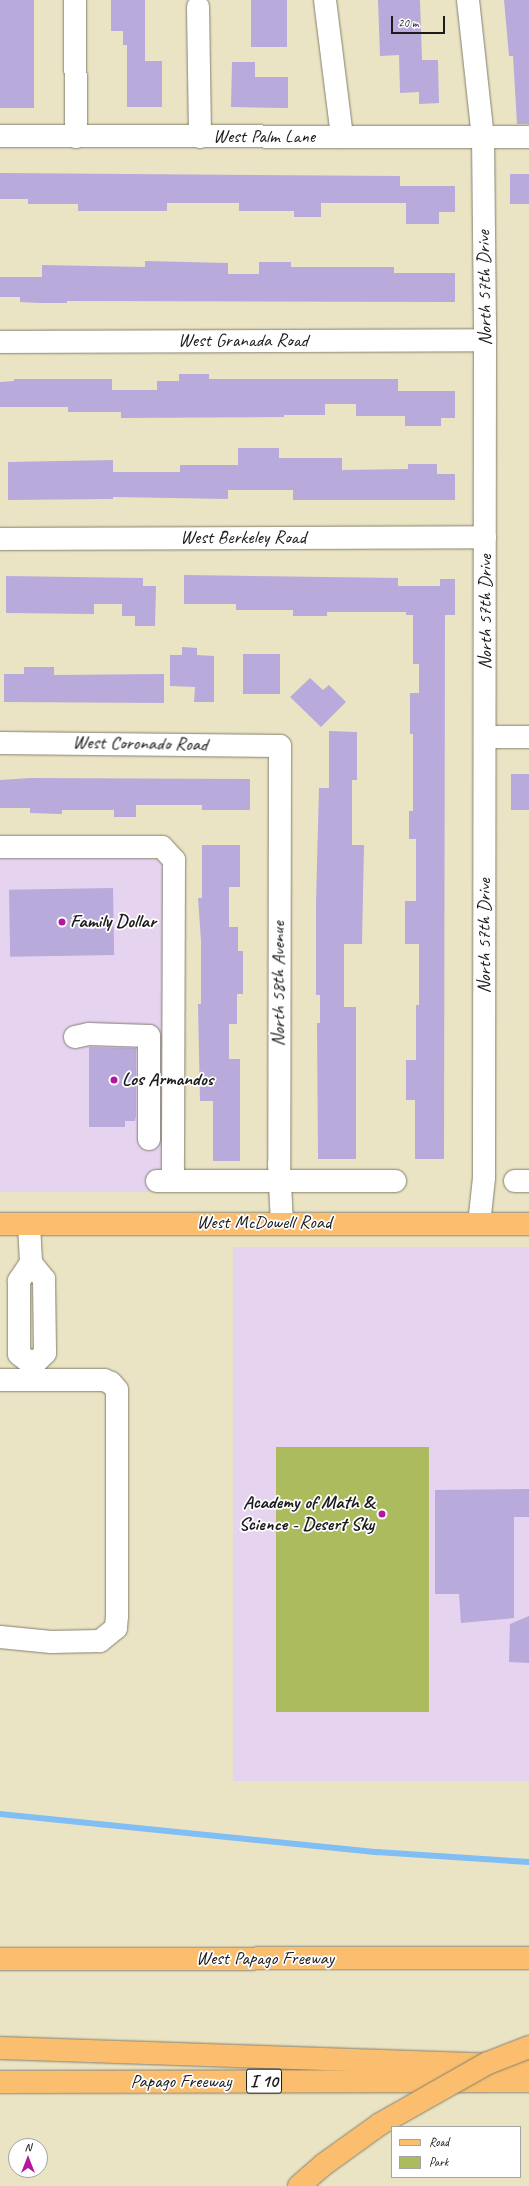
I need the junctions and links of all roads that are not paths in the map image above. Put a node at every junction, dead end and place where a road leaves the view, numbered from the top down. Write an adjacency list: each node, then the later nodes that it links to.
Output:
1 (75, 0): 6 (street)
2 (326, 0): 8 (street)
3 (468, 0): 9 (street, North 57th Drive)
4 (198, 7): 7 (street)
5 (0, 136): 6 (street, West Palm Lane)
6 (76, 137): 7 (street, West Palm Lane)
7 (200, 137): 8 (street, West Palm Lane)
8 (342, 137): 9 (street, West Palm Lane)
9 (483, 137): 10 (street, West Palm Lane); 11 (street, North 57th Drive)
10 (529, 137)
11 (485, 340): 12 (street, West Granada Road); 13 (street, North 57th Drive)
12 (0, 342)
13 (485, 537): 14 (street, West Berkeley Road); 15 (street, North 57th Drive)
14 (0, 540)
15 (486, 737): 16 (street); 27 (street, North 57th Drive)
16 (529, 737)
17 (0, 743): 18 (street, West Coronado Road)
18 (280, 746): 22 (street, North 58th Avenue)
19 (0, 847): 22 (street)
20 (75, 1037): 21 (street)
21 (149, 1139)
22 (280, 1181): 23 (street); 24 (street, North 58th Avenue)
23 (395, 1181)
24 (282, 1223): 26 (main road, West McDowell Road); 27 (main road, West McDowell Road)
25 (0, 1224): 26 (main road, West McDowell Road)
26 (29, 1224): 29 (street)
27 (480, 1224): 28 (main road, West McDowell Road)
28 (529, 1224)
29 (33, 1372): 30 (street); 31 (street)
30 (0, 1380)
31 (0, 1638)
32 (529, 1958): 33 (main road, West Papago Freeway)
33 (0, 1959)
34 (529, 2047): 39 (main road, bridge)
35 (0, 2048): 36 (main road)
36 (529, 2066)
37 (529, 2081): 38 (main road, Papago Freeway / I 10)
38 (0, 2082)
39 (299, 2186)

